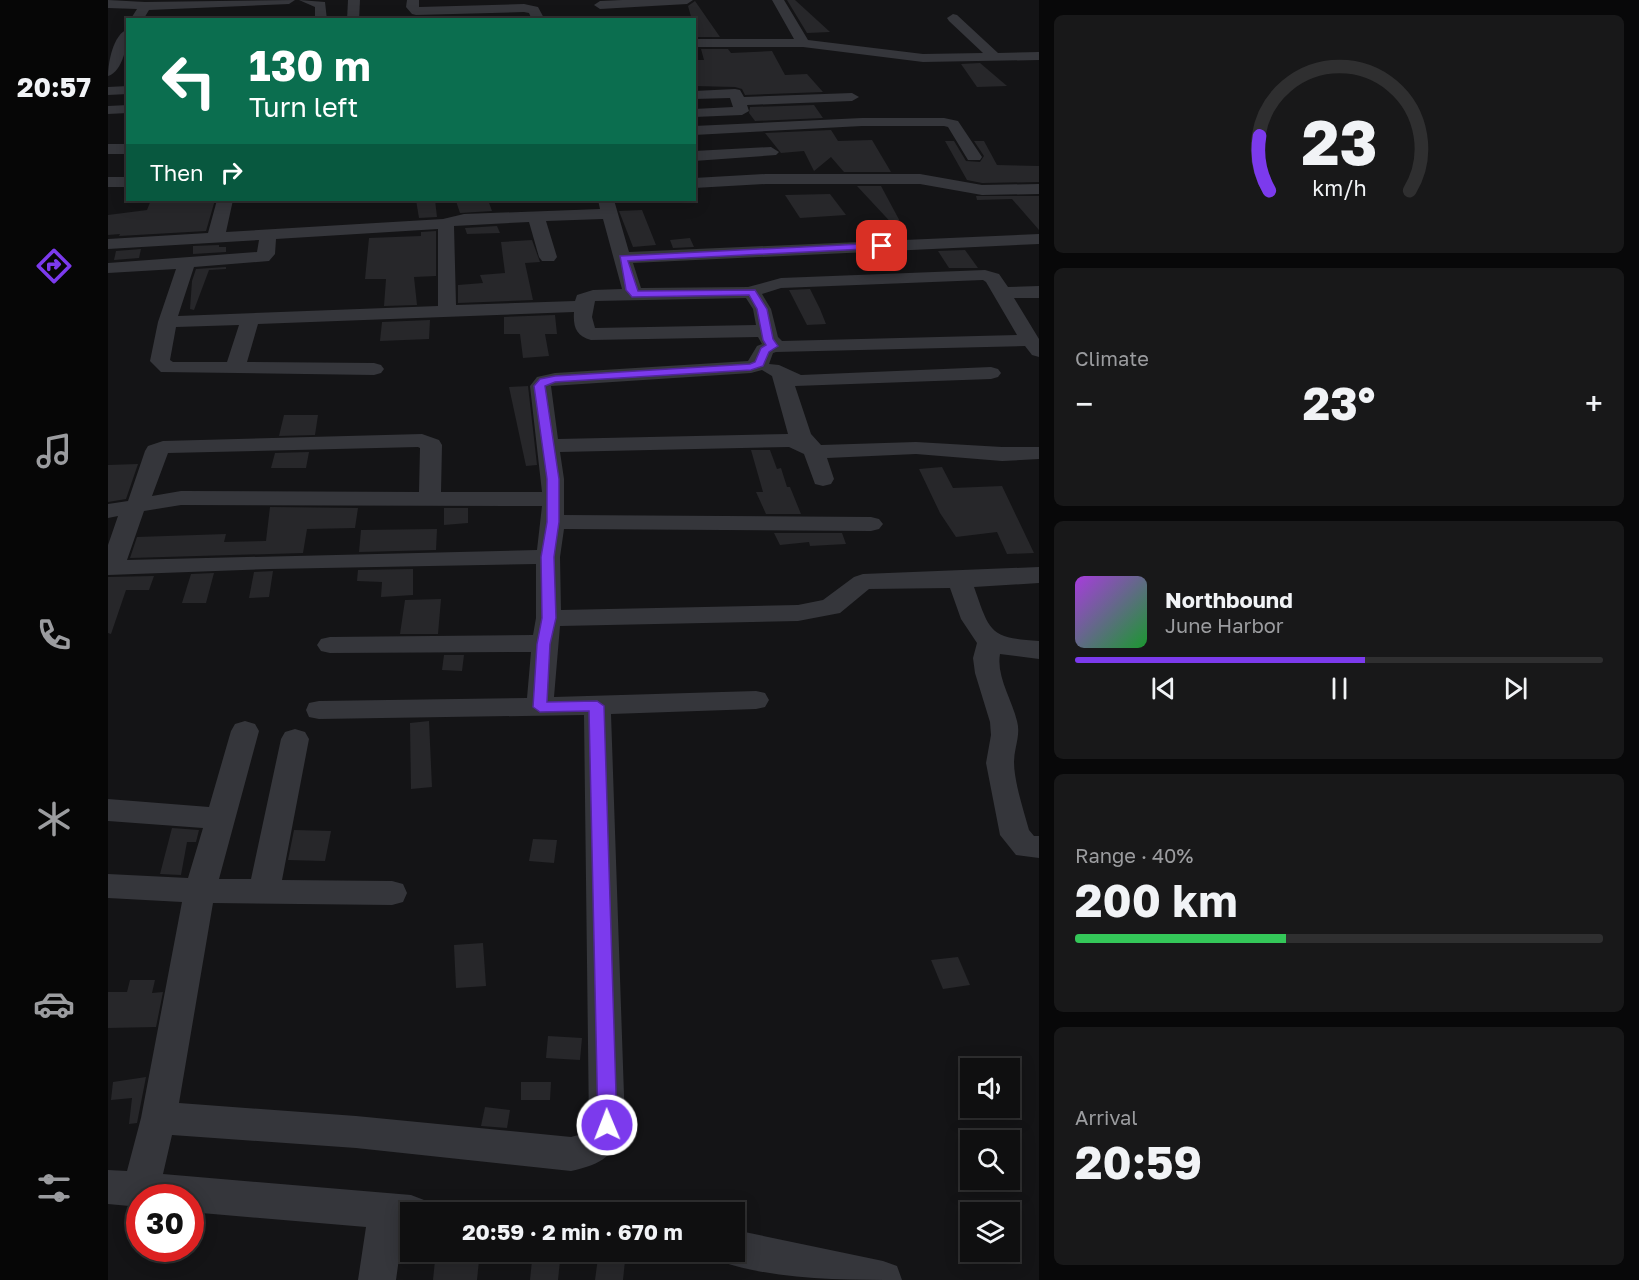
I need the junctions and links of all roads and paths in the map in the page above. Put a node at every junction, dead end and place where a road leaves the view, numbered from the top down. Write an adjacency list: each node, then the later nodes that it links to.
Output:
1 (289, 0): 13 (street)
2 (305, 0): 17 (street)
3 (324, 0): 4 (street)
4 (330, 0)
5 (354, 0): 18 (street)
6 (687, 0): 10 (street)
7 (778, 0): 24 (street)
8 (233, 1): 9 (street); 13 (street)
9 (218, 3): 12 (street); 16 (street)
10 (598, 3): 20 (street)
11 (108, 4): 12 (street)
12 (145, 6): 15 (street)
13 (274, 6)
14 (415, 10): 19 (street)
15 (137, 18)
16 (212, 18)
17 (321, 18)
18 (353, 18)
19 (538, 18)
20 (608, 18)
21 (953, 18): 26 (street)
22 (126, 37): 27 (street)
23 (696, 43): 24 (street)
24 (803, 43): 26 (street)
25 (1039, 56): 26 (street)
26 (996, 58)
27 (108, 72)
28 (126, 90): 29 (street)
29 (108, 91)
30 (696, 95): 32 (street)
31 (852, 97): 32 (street)
32 (739, 102): 35 (street)
33 (126, 109): 34 (street)
34 (108, 110)
35 (696, 113)
36 (756, 127): 37 (street); 39 (street); 41 (street)
37 (696, 131)
38 (884, 137): 39 (street)
39 (962, 138): 45 (street)
40 (798, 141): 41 (street)
41 (768, 147): 44 (street); 46 (street)
42 (108, 149): 43 (street)
43 (126, 149)
44 (696, 156)
45 (974, 157)
46 (787, 179): 49 (street); 50 (street)
47 (108, 182): 48 (street)
48 (126, 182)
49 (696, 183)
50 (1039, 189)
51 (225, 201): 56 (street)
52 (608, 207): 53 (street); 60 (street)
53 (537, 216): 54 (street); 59 (street)
54 (443, 224): 55 (street); 68 (street)
55 (268, 234): 56 (street); 61 (street)
56 (216, 237): 58 (street)
57 (1039, 239): 60 (street)
58 (108, 244)
59 (548, 257)
60 (623, 258): 66 (street)
61 (187, 262): 62 (street); 70 (street)
62 (108, 268)
63 (752, 292): 65 (street); 66 (street); 72 (street)
64 (1039, 292): 65 (street)
65 (1000, 293): 71 (street)
66 (636, 294): 67 (street)
67 (583, 306): 68 (street); 72 (street)
68 (447, 310): 69 (street)
69 (250, 320): 70 (street); 73 (street)
70 (167, 322): 73 (street)
71 (1034, 346): 72 (street)
72 (766, 347): 76 (street); 78 (street)
73 (235, 368): 74 (street)
74 (374, 369)
75 (990, 373): 76 (street)
76 (781, 374): 77 (street)
77 (803, 442): 78 (street); 79 (street); 80 (street)
78 (549, 446): 83 (street)
79 (1039, 453)
80 (823, 479)
81 (430, 499): 82 (street); 82 (street); 83 (street)
82 (138, 504): 84 (street); 87 (street)
83 (552, 510): 85 (street); 86 (street)
84 (108, 511)
85 (871, 524)
86 (548, 557): 87 (street); 90 (street)
87 (110, 568)
88 (1039, 575): 89 (street)
89 (959, 580): 90 (street); 91 (street)
90 (549, 618): 92 (street)
91 (990, 642): 94 (street); 103 (street)
92 (544, 644): 93 (street); 97 (street)
93 (330, 645)
94 (1039, 651)
95 (756, 700): 96 (street)
96 (597, 706): 97 (street); 108 (street)
97 (540, 707): 98 (street)
98 (319, 710)
99 (245, 731): 102 (street)
100 (295, 739): 106 (street)
101 (108, 810): 102 (street)
102 (221, 819): 105 (street)
103 (1039, 847)
104 (108, 886): 105 (street)
105 (201, 890): 106 (street); 108 (street)
106 (264, 891): 107 (street)
107 (392, 893)
108 (142, 1156): 109 (street)
109 (399, 1213): 111 (street)
110 (745, 1251): 112 (street)
111 (377, 1280)
112 (883, 1280)

